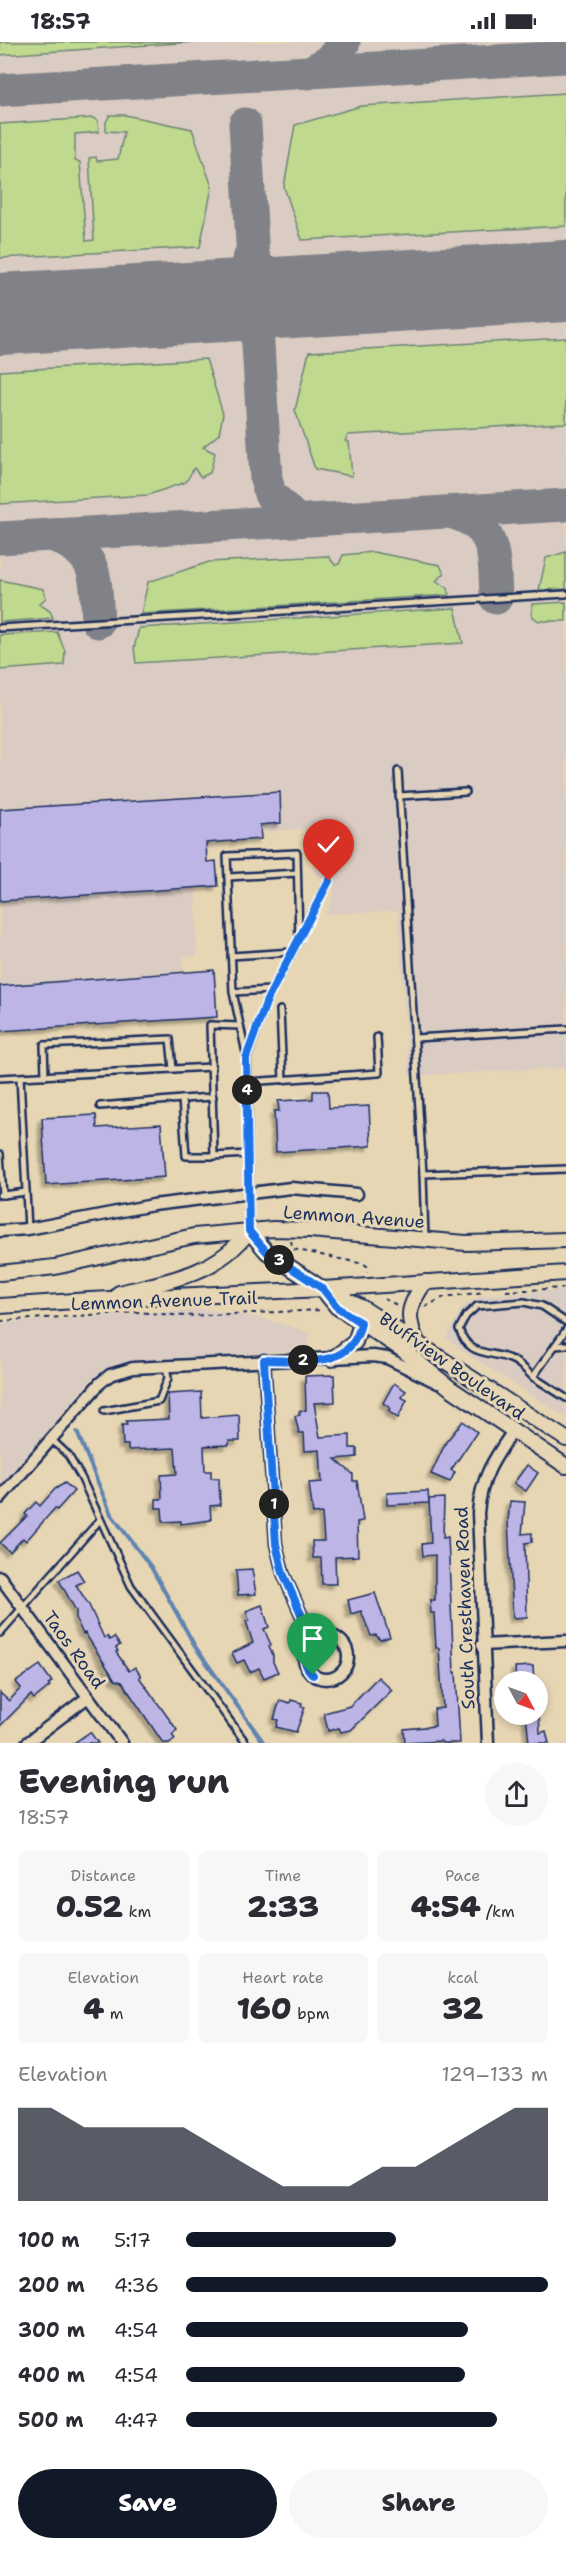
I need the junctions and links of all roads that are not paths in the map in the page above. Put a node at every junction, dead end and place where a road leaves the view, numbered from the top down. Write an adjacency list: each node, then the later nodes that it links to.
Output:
1 (566, 594): 2 (lane)
2 (0, 628)
3 (398, 771): 5 (lane)
4 (466, 792): 5 (lane)
5 (399, 796): 18 (lane)
6 (297, 873): 7 (lane); 7 (lane); 9 (lane)
7 (228, 877): 11 (lane)
8 (329, 881): 9 (lane)
9 (298, 940): 10 (lane)
10 (292, 952): 11 (lane); 12 (lane)
11 (231, 956): 13 (lane)
12 (272, 990): 13 (lane); 19 (lane)
13 (233, 992): 15 (lane)
14 (280, 1010): 25 (lane)
15 (240, 1026): 19 (lane); 20 (lane)
16 (566, 1029): 18 (lane)
17 (377, 1037): 25 (lane)
18 (415, 1038): 34 (lane)
19 (246, 1058): 26 (lane)
20 (212, 1067): 21 (lane); 27 (lane)
21 (173, 1069): 22 (lane); 22 (lane)
22 (45, 1076): 23 (lane)
23 (20, 1077): 24 (lane); 35 (lane)
24 (0, 1078)
25 (283, 1080): 26 (lane)
26 (247, 1083): 31 (lane)
27 (213, 1097): 28 (lane); 32 (lane)
28 (182, 1099): 29 (lane); 32 (lane)
29 (100, 1106)
30 (0, 1154): 38 (lane)
31 (248, 1154): 32 (lane); 36 (lane)
32 (214, 1156)
33 (566, 1169): 34 (lane)
34 (423, 1174): 43 (lane)
35 (26, 1192): 38 (lane); 39 (lane)
36 (249, 1193): 37 (street, Lemmon Avenue); 39 (street, Lemmon Avenue); 41 (lane)
37 (357, 1194)
38 (1, 1195)
39 (28, 1229): 40 (street, Lemmon Avenue)
40 (0, 1231)
41 (249, 1231): 43 (main road, Lemmon Avenue); 44 (main road, Lemmon Avenue); 47 (main road, Bluffview Boulevard); 48 (main road)
42 (566, 1240): 43 (main road, Lemmon Avenue)
43 (425, 1241)
44 (0, 1273)
45 (566, 1273): 46 (main road)
46 (424, 1282): 47 (main road); 53 (main road)
47 (323, 1289): 48 (main road); 51 (main road, Bluffview Boulevard); 53 (main road, Bluffview Boulevard)
48 (90, 1300): 49 (main road)
49 (0, 1306)
50 (566, 1322): 59 (lane)
51 (361, 1323): 56 (main road); 60 (main road, Bluffview Boulevard)
52 (566, 1330): 55 (lane)
53 (418, 1344): 63 (main road, Bluffview Boulevard)
54 (566, 1345): 55 (lane)
55 (555, 1346): 59 (lane)
56 (332, 1359): 57 (street); 60 (street)
57 (264, 1360): 58 (street); 73 (street)
58 (166, 1366): 62 (lane); 65 (street)
59 (533, 1377): 61 (lane)
60 (450, 1388): 64 (main road, Bluffview Boulevard)
61 (565, 1395)
62 (104, 1411)
63 (525, 1413): 64 (main road, South Cresthaven Road); 66 (main road, Bluffview Boulevard)
64 (513, 1431): 67 (main road, Bluffview Boulevard); 75 (street, South Cresthaven Road)
65 (51, 1439): 68 (street); 69 (lane)
66 (566, 1439)
67 (566, 1466)
68 (0, 1498)
69 (99, 1521): 71 (lane); 79 (lane)
70 (0, 1577): 71 (street, Taos Road)
71 (22, 1607): 72 (lane); 76 (street, Taos Road)
72 (0, 1633)
73 (312, 1639): 73 (street)
74 (566, 1641): 75 (street)
75 (482, 1645): 80 (street, South Cresthaven Road)
76 (88, 1697): 77 (street); 78 (street, Taos Road)
77 (27, 1743)
78 (122, 1743)
79 (246, 1743)
80 (488, 1743)

